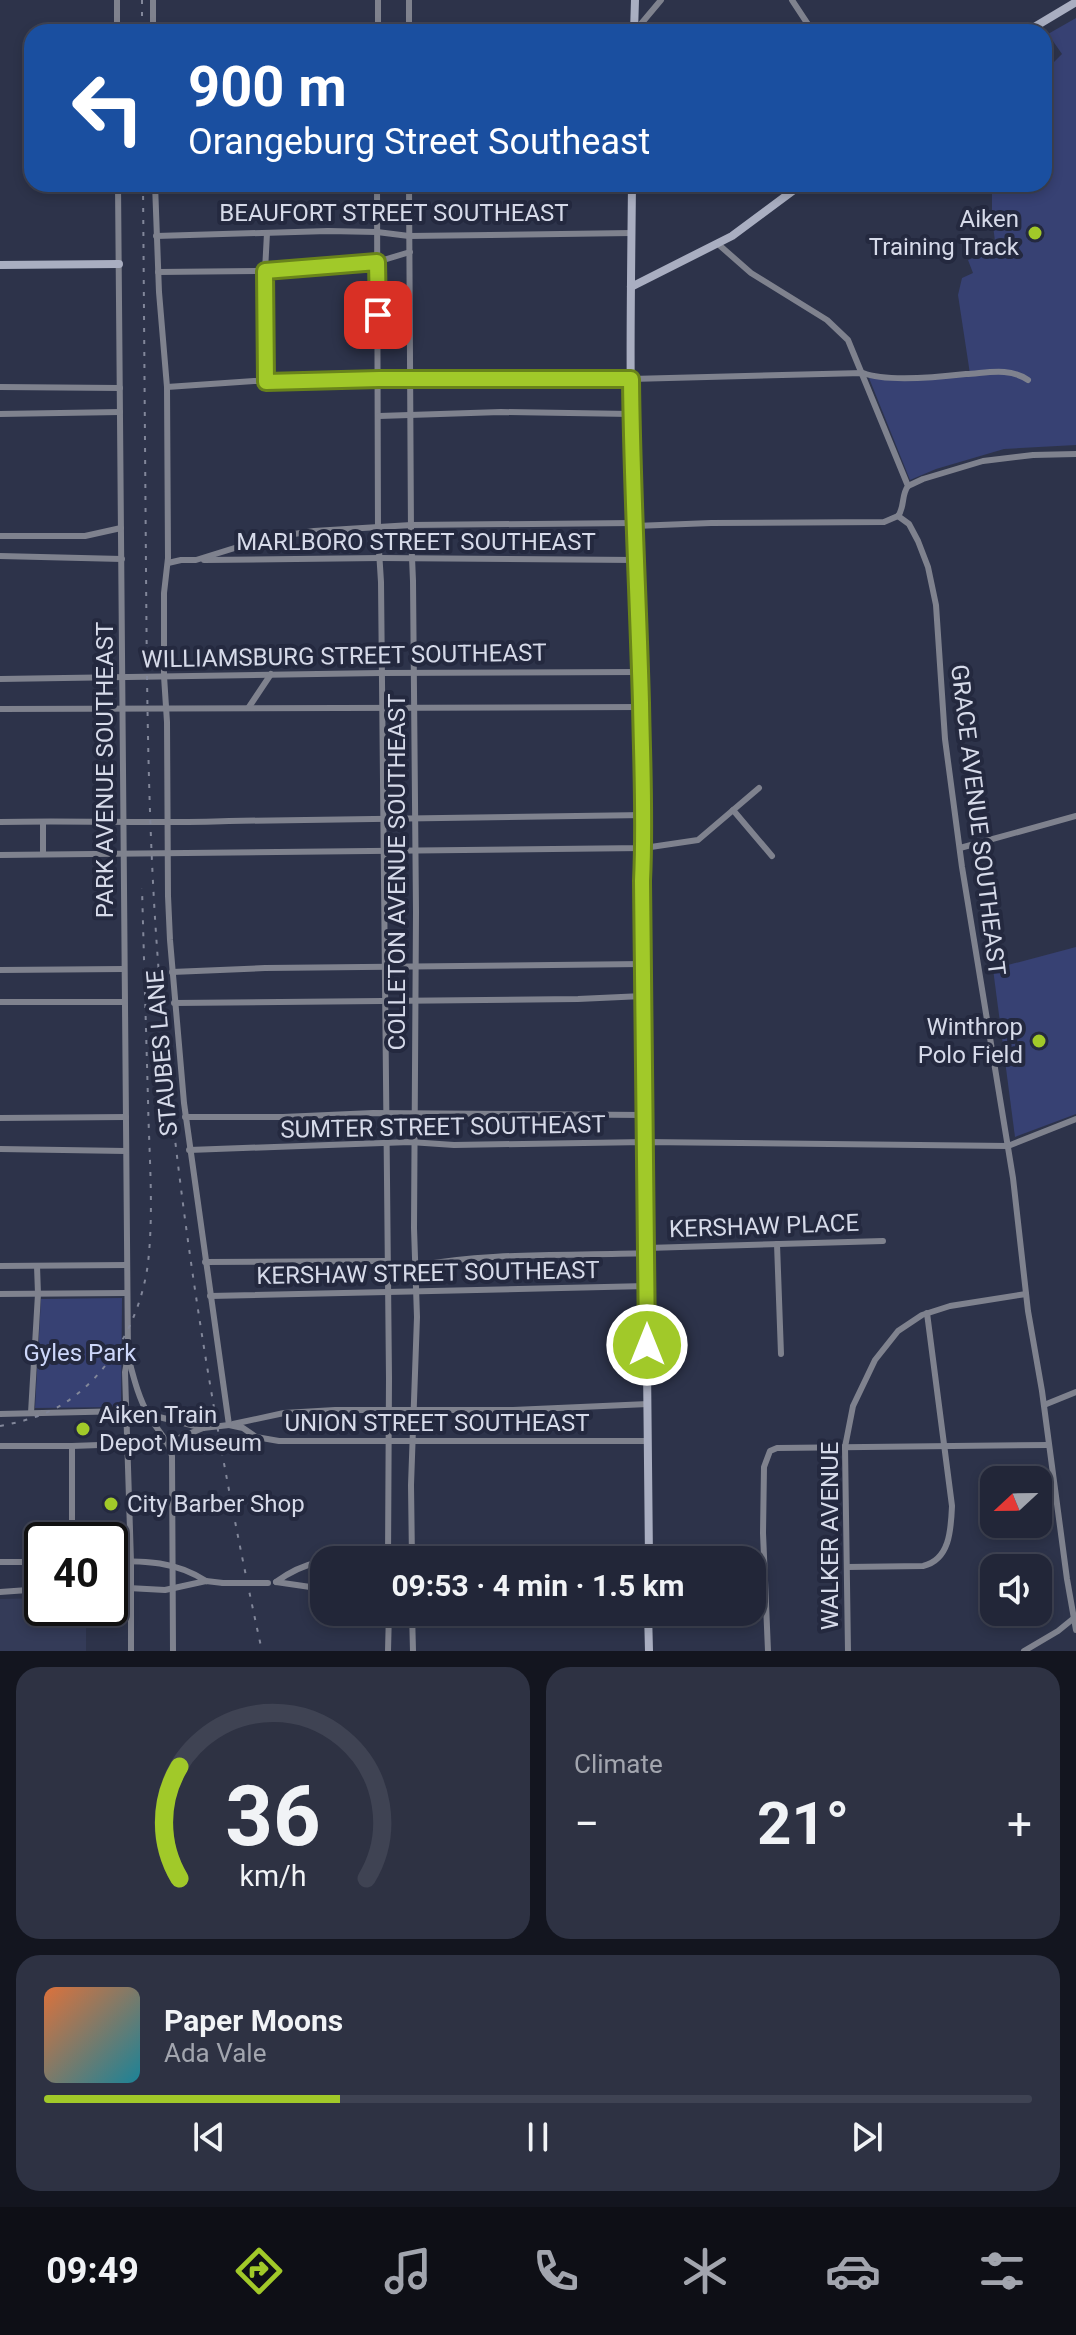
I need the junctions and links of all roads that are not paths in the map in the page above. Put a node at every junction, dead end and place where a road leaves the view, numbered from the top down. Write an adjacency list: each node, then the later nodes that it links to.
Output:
1 (117, 0): 9 (street)
2 (153, 0): 10 (street)
3 (378, 0): 11 (street)
4 (409, 0): 12 (street)
5 (635, 0): 13 (street)
6 (661, 0): 14 (street)
7 (792, 0): 15 (street)
8 (1076, 2): 16 (street)
9 (117, 24)
10 (153, 24)
11 (378, 24)
12 (409, 24)
13 (634, 24)
14 (641, 24)
15 (808, 24)
16 (1039, 24)
17 (118, 192): 31 (street, PARK AVENUE SOUTHEAST)
18 (155, 192): 26 (street)
19 (377, 192): 23 (street, COLLETON AVENUE SOUTHEAST)
20 (409, 192): 27 (street, COLLETON AVENUE SOUTHEAST)
21 (632, 192): 25 (street)
22 (792, 192): 28 (street)
23 (377, 232): 24 (street, BEAUFORT STREET SOUTHEAST); 27 (street, BEAUFORT STREET SOUTHEAST); 30 (street, COLLETON AVENUE SOUTHEAST)
24 (267, 233): 26 (street, BEAUFORT STREET SOUTHEAST); 33 (street)
25 (632, 233): 27 (street, BEAUFORT STREET SOUTHEAST); 35 (street)
26 (156, 236): 34 (street)
27 (409, 236): 29 (street, COLLETON AVENUE SOUTHEAST)
28 (718, 244): 35 (street); 36 (street)
29 (410, 252): 30 (street, BEAUFORT STREET SOUTHEAST); 39 (street, COLLETON AVENUE SOUTHEAST)
30 (377, 262): 33 (street, BEAUFORT STREET SOUTHEAST); 37 (street, COLLETON AVENUE SOUTHEAST)
31 (119, 264): 32 (street); 44 (street, PARK AVENUE SOUTHEAST)
32 (0, 265)
33 (265, 271): 34 (street, BEAUFORT STREET SOUTHEAST); 41 (street)
34 (158, 272): 43 (street)
35 (631, 287): 38 (street)
36 (863, 373): 38 (street); 40 (street); 51 (street)
37 (379, 379): 39 (street); 41 (street); 48 (street, COLLETON AVENUE SOUTHEAST)
38 (631, 379): 39 (street); 47 (street)
39 (411, 380): 49 (street, COLLETON AVENUE SOUTHEAST)
40 (1028, 380)
41 (266, 382): 43 (street)
42 (0, 387): 44 (street)
43 (167, 387): 64 (street)
44 (120, 388): 45 (street, PARK AVENUE SOUTHEAST)
45 (120, 412): 46 (street); 56 (street, PARK AVENUE SOUTHEAST)
46 (0, 414)
47 (631, 414): 49 (street); 53 (street)
48 (379, 416): 49 (street); 55 (street, COLLETON AVENUE SOUTHEAST)
49 (411, 416): 54 (street, COLLETON AVENUE SOUTHEAST)
50 (1076, 454): 51 (street)
51 (908, 486): 52 (street)
52 (898, 516): 53 (street, MARLBORO STREET SOUTHEAST); 90 (street, GRACE AVENUE SOUTHEAST)
53 (634, 524): 54 (street, MARLBORO STREET SOUTHEAST); 63 (street)
54 (411, 525): 55 (street, MARLBORO STREET SOUTHEAST); 60 (street, COLLETON AVENUE SOUTHEAST)
55 (379, 526): 59 (street, COLLETON AVENUE SOUTHEAST); 62 (street, MARLBORO STREET SOUTHEAST)
56 (121, 528): 57 (street); 61 (street, PARK AVENUE SOUTHEAST)
57 (0, 536)
58 (0, 556): 61 (street)
59 (380, 558): 60 (street, MARLBORO STREET SOUTHEAST); 62 (street, MARLBORO STREET SOUTHEAST); 66 (street, COLLETON AVENUE SOUTHEAST)
60 (412, 558): 63 (street, MARLBORO STREET SOUTHEAST); 67 (street, COLLETON AVENUE SOUTHEAST)
61 (122, 559): 69 (street, PARK AVENUE SOUTHEAST)
62 (196, 560): 64 (street, MARLBORO STREET SOUTHEAST)
63 (636, 560): 65 (street)
64 (168, 563): 70 (street)
65 (640, 672): 67 (street, WILLIAMSBURG STREET SOUTHEAST); 74 (street)
66 (381, 673): 67 (street, WILLIAMSBURG STREET SOUTHEAST); 68 (street, WILLIAMSBURG STREET SOUTHEAST); 78 (street, COLLETON AVENUE SOUTHEAST)
67 (413, 673): 76 (street, COLLETON AVENUE SOUTHEAST)
68 (271, 674): 70 (street, WILLIAMSBURG STREET SOUTHEAST); 73 (street)
69 (122, 676): 70 (street, WILLIAMSBURG STREET SOUTHEAST); 71 (street, WILLIAMSBURG STREET SOUTHEAST); 75 (street, PARK AVENUE SOUTHEAST)
70 (164, 676): 72 (street, STAUBES LANE)
71 (0, 679)
72 (167, 707): 73 (street, WILLIAMSBURG STREET SOUTHEAST); 75 (street, WILLIAMSBURG STREET SOUTHEAST); 88 (street, STAUBES LANE)
73 (249, 707): 78 (street, WILLIAMSBURG STREET SOUTHEAST)
74 (641, 707): 76 (street, WILLIAMSBURG STREET SOUTHEAST); 81 (street)
75 (122, 708): 77 (street, WILLIAMSBURG STREET SOUTHEAST); 85 (street, PARK AVENUE SOUTHEAST)
76 (413, 708): 78 (street, WILLIAMSBURG STREET SOUTHEAST); 83 (street, COLLETON AVENUE SOUTHEAST)
77 (0, 709)
78 (381, 709): 84 (street, COLLETON AVENUE SOUTHEAST)
79 (759, 788): 80 (street)
80 (733, 810): 89 (street); 97 (street)
81 (645, 815): 83 (street); 89 (street)
82 (1076, 816): 90 (street)
83 (416, 819): 84 (street); 91 (street, COLLETON AVENUE SOUTHEAST)
84 (383, 820): 88 (street); 92 (street, COLLETON AVENUE SOUTHEAST)
85 (123, 821): 87 (street); 88 (street); 95 (street, PARK AVENUE SOUTHEAST)
86 (0, 822): 87 (street)
87 (43, 823): 94 (street)
88 (169, 824): 93 (street, STAUBES LANE)
89 (644, 848): 91 (street); 98 (street)
90 (960, 848): 120 (street, GRACE AVENUE SOUTHEAST)
91 (416, 849): 92 (street); 99 (street, COLLETON AVENUE SOUTHEAST)
92 (383, 850): 93 (street); 100 (street, COLLETON AVENUE SOUTHEAST)
93 (168, 853): 95 (street); 103 (street, STAUBES LANE)
94 (43, 854): 95 (street); 96 (street)
95 (123, 854): 101 (street, PARK AVENUE SOUTHEAST)
96 (0, 855)
97 (772, 856)
98 (643, 964): 99 (street); 104 (street)
99 (416, 966): 100 (street); 105 (street, COLLETON AVENUE SOUTHEAST)
100 (384, 967): 103 (street); 106 (street, COLLETON AVENUE SOUTHEAST)
101 (124, 969): 102 (street); 108 (street, PARK AVENUE SOUTHEAST)
102 (0, 970)
103 (172, 972): 109 (street, STAUBES LANE)
104 (643, 996): 105 (street); 112 (street)
105 (416, 999): 106 (street); 111 (street, COLLETON AVENUE SOUTHEAST)
106 (384, 1001): 109 (street); 110 (street, COLLETON AVENUE SOUTHEAST)
107 (0, 1002): 108 (street)
108 (124, 1002): 113 (street, PARK AVENUE SOUTHEAST)
109 (174, 1003): 114 (street, STAUBES LANE)
110 (386, 1113): 111 (street, SUMTER STREET SOUTHEAST); 114 (street, SUMTER STREET SOUTHEAST); 118 (street, COLLETON AVENUE SOUTHEAST)
111 (416, 1113): 112 (street, SUMTER STREET SOUTHEAST); 119 (street, COLLETON AVENUE SOUTHEAST)
112 (645, 1115): 117 (street)
113 (126, 1117): 115 (street); 123 (street, PARK AVENUE SOUTHEAST)
114 (185, 1117): 122 (street, STAUBES LANE)
115 (0, 1118)
116 (1076, 1119): 120 (street, SUMTER STREET SOUTHEAST)
117 (645, 1142): 119 (street, SUMTER STREET SOUTHEAST); 120 (street, SUMTER STREET SOUTHEAST); 126 (street)
118 (385, 1143): 119 (street, SUMTER STREET SOUTHEAST); 122 (street, SUMTER STREET SOUTHEAST); 127 (street, COLLETON AVENUE SOUTHEAST)
119 (416, 1143): 132 (street, COLLETON AVENUE SOUTHEAST)
120 (1008, 1146): 139 (street, GRACE AVENUE SOUTHEAST)
121 (0, 1149): 123 (street)
122 (189, 1150): 128 (street, STAUBES LANE)
123 (126, 1151): 129 (street, PARK AVENUE SOUTHEAST)
124 (883, 1241): 125 (street, KERSHAW PLACE)
125 (777, 1244): 126 (street, KERSHAW PLACE); 142 (street)
126 (647, 1251): 132 (street, KERSHAW STREET SOUTHEAST); 133 (street)
127 (387, 1261): 128 (street, KERSHAW STREET SOUTHEAST); 135 (street, COLLETON AVENUE SOUTHEAST)
128 (205, 1262): 140 (street, STAUBES LANE)
129 (127, 1265): 131 (street); 136 (street, PARK AVENUE SOUTHEAST)
130 (0, 1266): 131 (street)
131 (37, 1266): 138 (street)
132 (416, 1266): 134 (street, COLLETON AVENUE SOUTHEAST)
133 (647, 1286): 134 (street, KERSHAW STREET SOUTHEAST); 145 (street)
134 (416, 1290): 135 (street, KERSHAW STREET SOUTHEAST); 147 (street, COLLETON AVENUE SOUTHEAST)
135 (388, 1291): 140 (street, KERSHAW STREET SOUTHEAST); 148 (street, COLLETON AVENUE SOUTHEAST)
136 (127, 1293): 138 (street); 143 (street, PARK AVENUE SOUTHEAST)
137 (0, 1294): 138 (street)
138 (38, 1294): 150 (street)
139 (1026, 1294): 141 (street, WALKER AVENUE); 146 (street, GRACE AVENUE SOUTHEAST)
140 (210, 1296): 153 (street, STAUBES LANE)
141 (927, 1313): 163 (street, WALKER AVENUE); 164 (street)
142 (781, 1354)
143 (128, 1356): 149 (street, PARK AVENUE SOUTHEAST); 152 (street, PARK AVENUE SOUTHEAST)
144 (1076, 1392): 146 (street)
145 (648, 1404): 147 (street, UNION STREET SOUTHEAST); 157 (street)
146 (1044, 1405): 160 (street, GRACE AVENUE SOUTHEAST)
147 (414, 1408): 148 (street, UNION STREET SOUTHEAST); 156 (street, COLLETON AVENUE SOUTHEAST)
148 (388, 1409): 153 (street, UNION STREET SOUTHEAST); 158 (street, COLLETON AVENUE SOUTHEAST)
149 (127, 1411): 150 (street, UNION STREET SOUTHEAST); 152 (street, UNION STREET SOUTHEAST); 159 (street, PARK AVENUE SOUTHEAST)
150 (31, 1413): 151 (street, UNION STREET SOUTHEAST)
151 (0, 1414)
152 (147, 1414): 154 (street, UNION STREET SOUTHEAST); 155 (street, PARK AVENUE SOUTHEAST)
153 (229, 1425): 154 (street, UNION STREET SOUTHEAST, bridge); 158 (street, UNION STREET SOUTHEAST)
154 (203, 1428): 155 (street, UNION STREET SOUTHEAST)
155 (166, 1441): 159 (street, UNION STREET SOUTHEAST); 174 (street, PARK AVENUE SOUTHEAST)
156 (413, 1441): 157 (street, UNION STREET SOUTHEAST); 158 (street, UNION STREET SOUTHEAST); 167 (street, COLLETON AVENUE SOUTHEAST)
157 (648, 1441): 168 (street)
158 (387, 1442): 166 (street, COLLETON AVENUE SOUTHEAST)
159 (128, 1444): 162 (street, UNION STREET SOUTHEAST); 172 (street, PARK AVENUE SOUTHEAST)
160 (1049, 1445): 164 (street); 184 (street, GRACE AVENUE SOUTHEAST)
161 (0, 1446): 162 (street, UNION STREET SOUTHEAST)
162 (72, 1446): 165 (street)
163 (845, 1447): 164 (street); 175 (street, WALKER AVENUE); 194 (street)
164 (945, 1447): 175 (street)
165 (72, 1522)
166 (388, 1546)
167 (412, 1546)
168 (649, 1546)
169 (0, 1562): 170 (street)
170 (24, 1562)
171 (128, 1562): 172 (street)
172 (131, 1562): 174 (street); 180 (street, PARK AVENUE SOUTHEAST)
173 (310, 1564): 177 (street)
174 (172, 1565): 176 (street); 181 (street, PARK AVENUE SOUTHEAST)
175 (847, 1567): 195 (street, WALKER AVENUE)
176 (206, 1581): 177 (street, bridge); 181 (street)
177 (272, 1582): 178 (street)
178 (310, 1587)
179 (128, 1588): 180 (street)
180 (131, 1588): 181 (street); 189 (street, PARK AVENUE SOUTHEAST)
181 (173, 1588): 190 (street, PARK AVENUE SOUTHEAST)
182 (24, 1591): 183 (street)
183 (0, 1592)
184 (1074, 1618): 188 (street, GRACE AVENUE SOUTHEAST); 196 (street)
185 (389, 1626): 191 (street)
186 (412, 1626): 192 (street)
187 (648, 1626): 193 (street)
188 (1076, 1630)
189 (131, 1651)
190 (173, 1651)
191 (388, 1651)
192 (413, 1651)
193 (649, 1651)
194 (768, 1651)
195 (848, 1651)
196 (1024, 1651)

